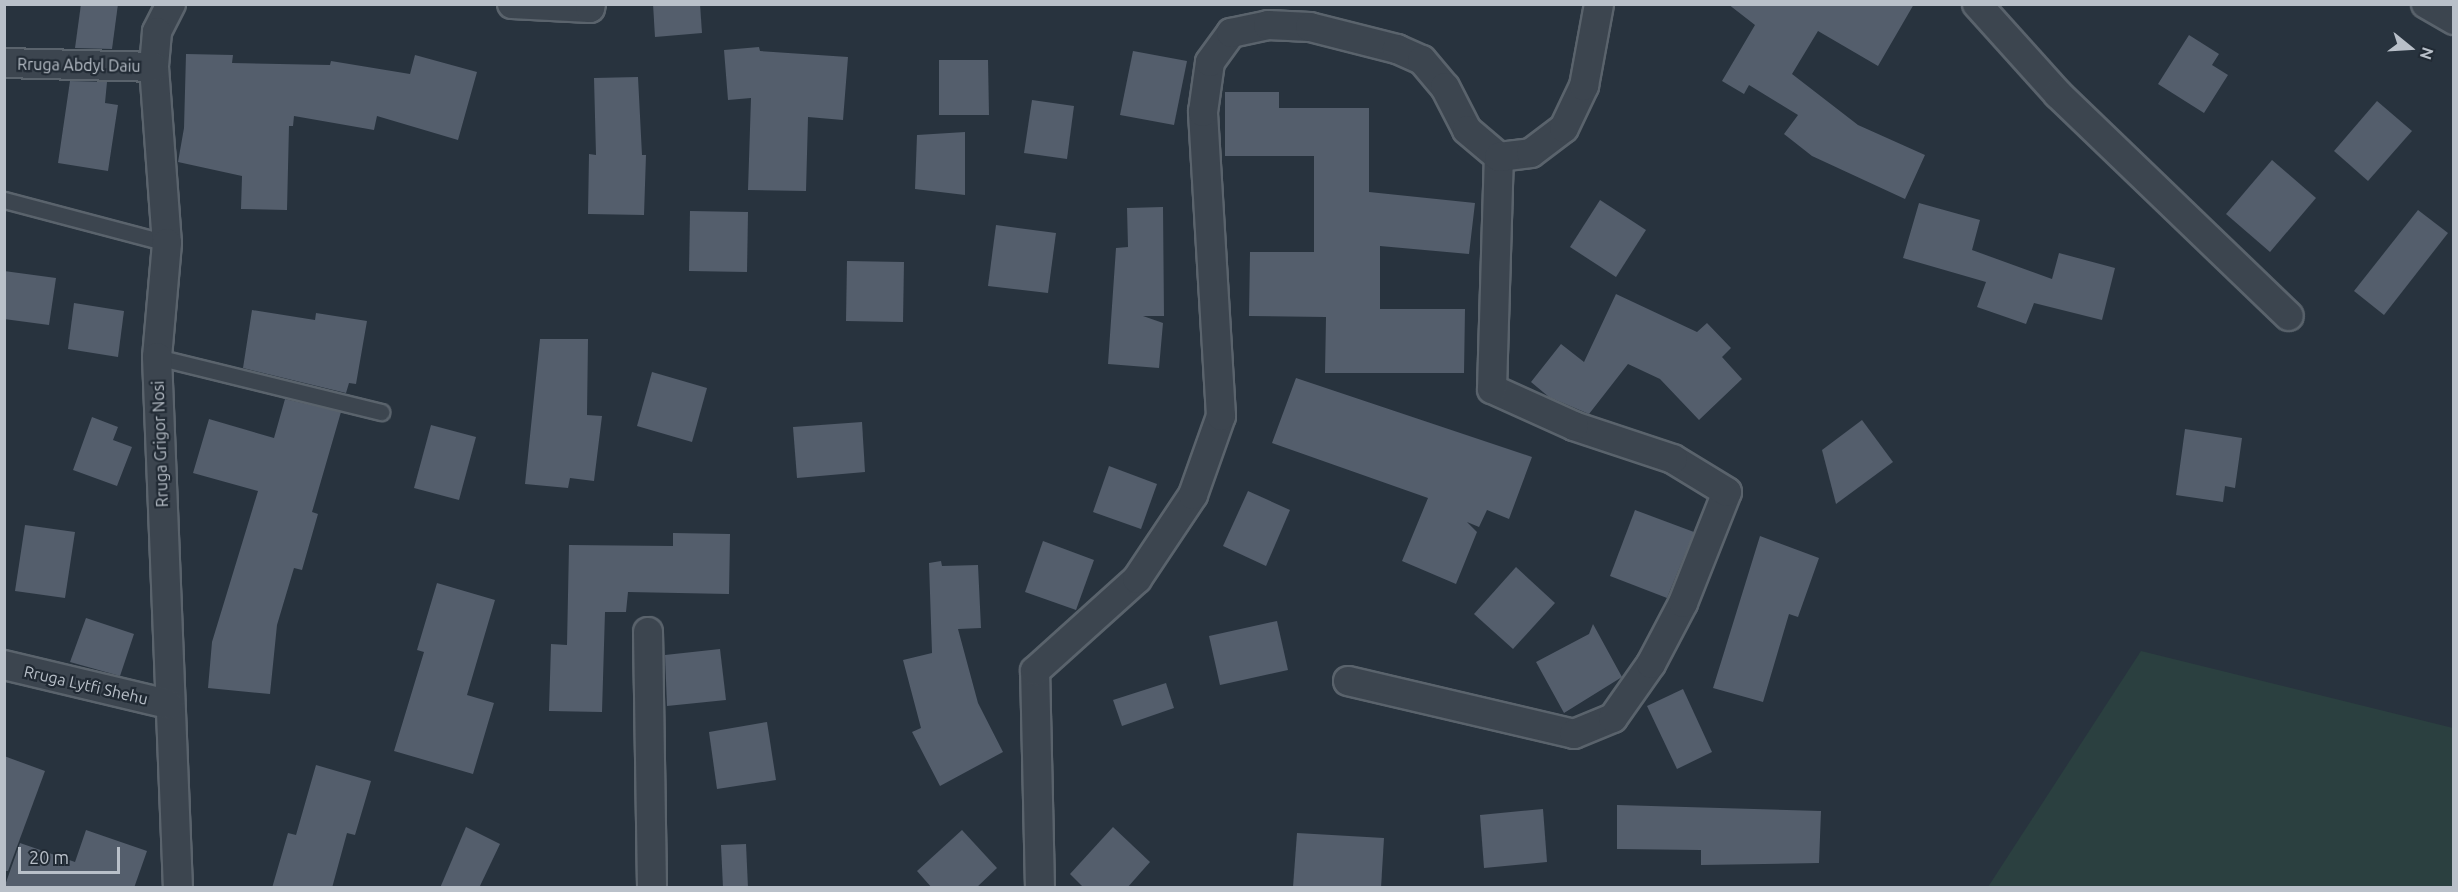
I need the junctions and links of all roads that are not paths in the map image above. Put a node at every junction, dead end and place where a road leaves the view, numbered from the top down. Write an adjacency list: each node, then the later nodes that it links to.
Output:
1 (171, 4): 9 (street, Rruga Grigor Nosi)
2 (512, 4): 3 (street)
3 (591, 4)
4 (1599, 4): 10 (street)
5 (1977, 4): 13 (street)
6 (2426, 4): 7 (street)
7 (2454, 20)
8 (4, 63): 9 (street, Rruga Abdyl Daiu)
9 (154, 67): 12 (street, Rruga Grigor Nosi)
10 (1499, 157): 18 (street); 22 (street)
11 (4, 200): 12 (lane)
12 (167, 243): 14 (street, Rruga Grigor Nosi)
13 (2289, 316)
14 (157, 357): 15 (lane); 19 (street, Rruga Grigor Nosi)
15 (381, 412)
16 (648, 632): 21 (street)
17 (4, 665): 19 (street, Rruga Lytfi Shehu)
18 (1348, 681)
19 (168, 704): 20 (street, Rruga Grigor Nosi)
20 (178, 888)
21 (652, 888)
22 (1040, 888)

